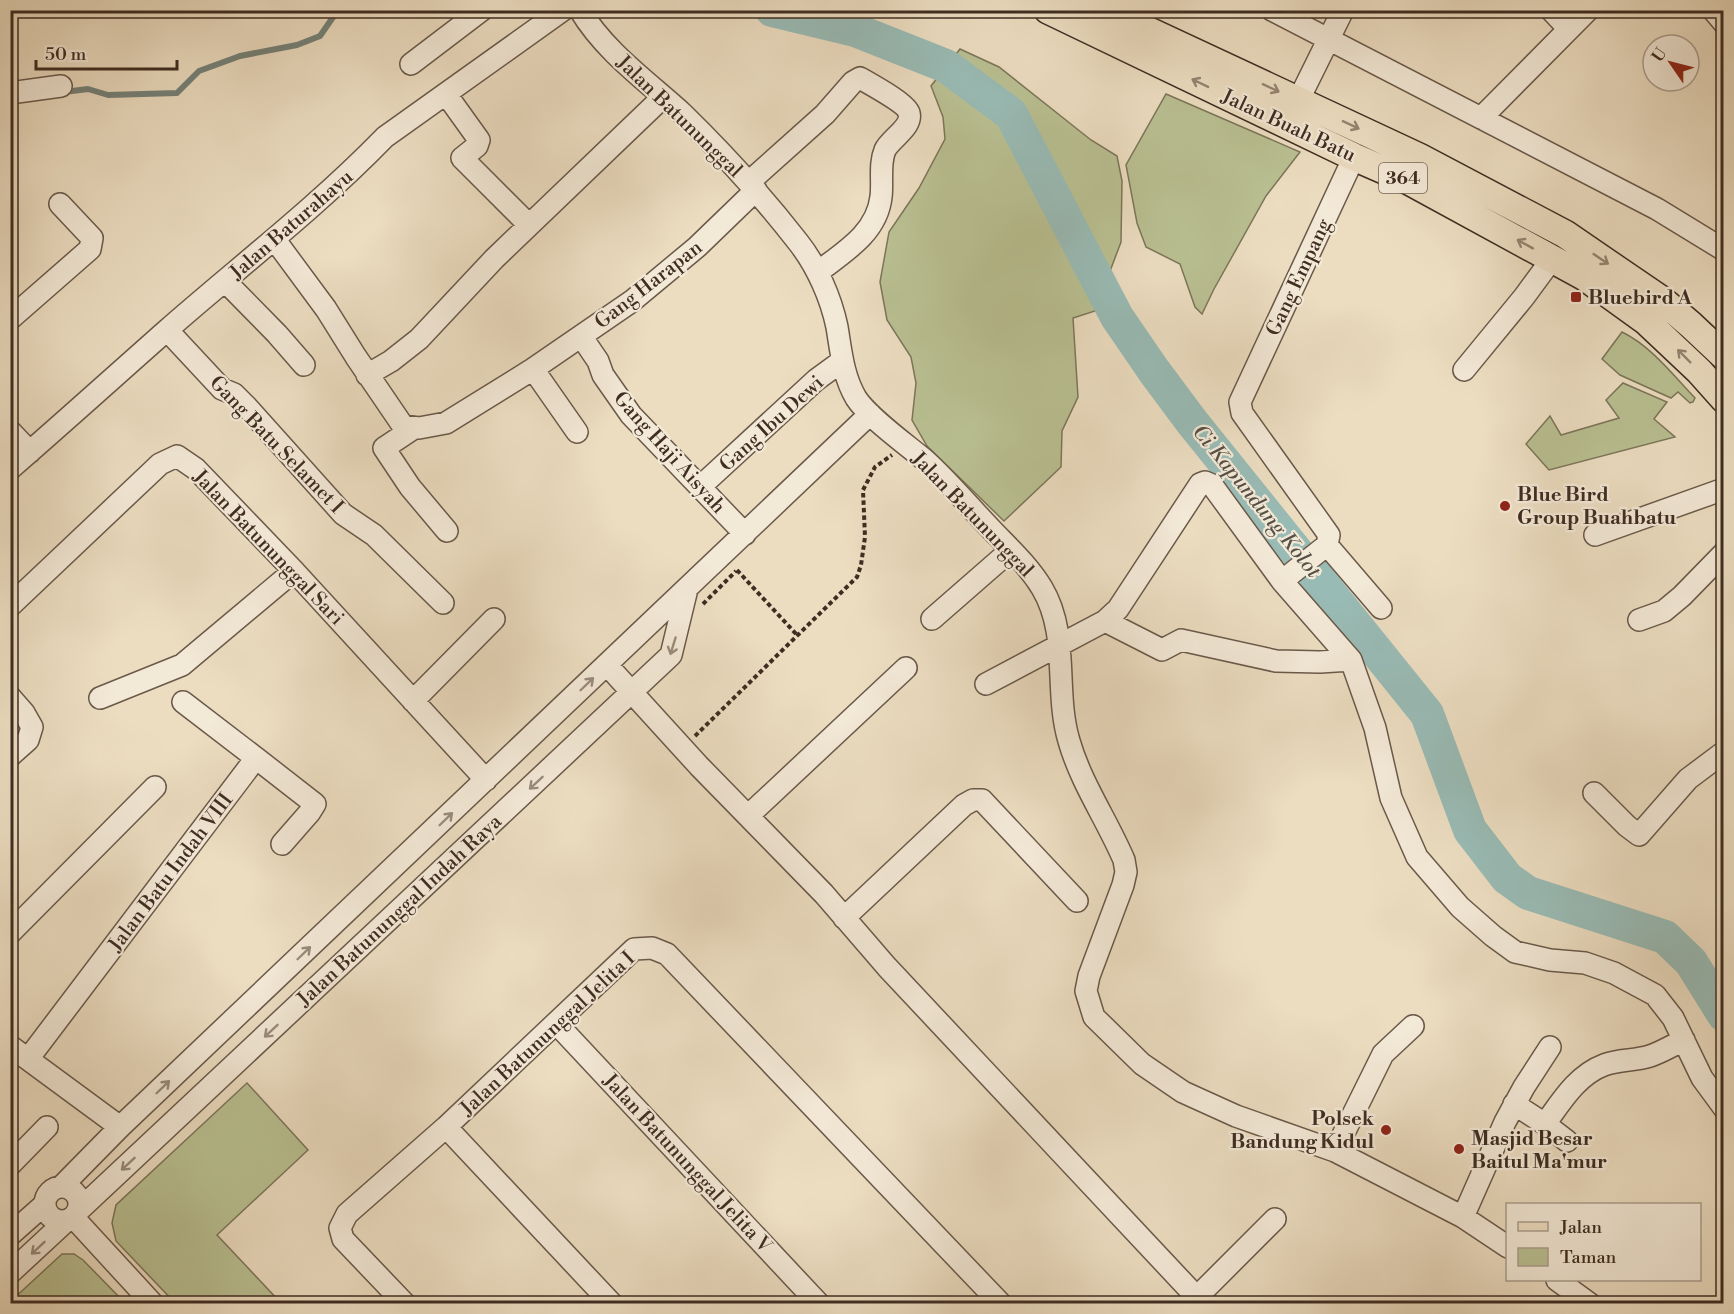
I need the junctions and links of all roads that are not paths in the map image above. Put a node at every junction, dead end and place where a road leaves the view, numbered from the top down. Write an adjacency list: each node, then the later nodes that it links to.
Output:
1 (482, 10): 14 (street)
2 (563, 10): 17 (street, Jalan Baturahayu)
3 (580, 10): 18 (street, Jalan Batununggal)
4 (1048, 10): 21 (main road, Jalan Buah Batu / 364, one-way to 4)
5 (1104, 10): 19 (main road, Jalan Buah Batu / 364, one-way to 19)
6 (1272, 10): 13 (street)
7 (1551, 10): 12 (street)
8 (1588, 10): 12 (street)
9 (1713, 10): 11 (street)
10 (1342, 11): 13 (street)
11 (1724, 23)
12 (1569, 29): 20 (street)
13 (1327, 40): 19 (street); 20 (street)
14 (411, 64)
15 (61, 86): 16 (street)
16 (10, 93)
17 (446, 94): 28 (street); 29 (street, Jalan Baturahayu)
18 (663, 97): 25 (street, Jalan Batununggal); 28 (street)
19 (1298, 101): 22 (main road, Jalan Buah Batu / 364, one-way to 22)
20 (1481, 118): 30 (street)
21 (1354, 157): 24 (main road, Jalan Buah Batu / 364); 55 (street, Gang Empang)
22 (1419, 157): 23 (main road, Jalan Buah Batu / 364); 24 (main road)
23 (1460, 177): 26 (main road); 37 (main road, Jalan Buah Batu / 364, one-way to 37)
24 (1408, 181): 26 (main road, Jalan Buah Batu / 364)
25 (752, 186): 32 (street, Jalan Batununggal); 32 (street, Gang Harapan); 36 (street, Gang Harapan)
26 (1449, 202): 31 (main road, Jalan Buah Batu / 364, one-way to 26)
27 (60, 204): 34 (street)
28 (530, 225): 42 (street)
29 (274, 240): 33 (street, Jalan Baturahayu); 42 (street)
30 (1724, 250)
31 (1552, 259): 41 (street); 43 (main road, Jalan Buah Batu / 364, one-way to 31)
32 (818, 272): 38 (street, Jalan Batununggal)
33 (225, 281): 35 (street, Jalan Baturahayu); 39 (street)
34 (10, 319)
35 (167, 330): 48 (street, Jalan Baturahayu); 61 (street, Gang Batu Selamet I)
36 (581, 336): 40 (street, Gang Harapan); 50 (street, Gang Haji Aisyah)
37 (1724, 356)
38 (842, 361): 44 (street, Jalan Batununggal); 50 (street, Gang Ibu Dewi)
39 (304, 364)
40 (533, 369): 45 (street, Gang Harapan); 47 (street)
41 (1464, 370)
42 (368, 375): 45 (street)
43 (1724, 399)
44 (870, 414): 53 (street, Jalan Batununggal Indah Raya); 56 (street, Jalan Batununggal)
45 (409, 427): 52 (street)
46 (10, 431): 48 (street)
47 (577, 432)
48 (30, 452): 49 (street, Jalan Baturahayu)
49 (10, 469)
50 (701, 486): 53 (street, Gang Haji Aisyah)
51 (1724, 489): 54 (street)
52 (447, 531)
53 (745, 534): 60 (street, Jalan Batununggal Indah Raya)
54 (1595, 535)
55 (1323, 548): 59 (street); 63 (street)
56 (1011, 550): 64 (street); 68 (street, Jalan Batununggal)
57 (1724, 553): 67 (street)
58 (294, 571): 62 (street, Jalan Batununggal Sari); 75 (street); 76 (street, Jalan Batununggal Sari)
59 (1282, 580): 66 (street); 69 (street)
60 (687, 589): 70 (street, Jalan Batununggal Indah Raya); 73 (street, Jalan Batununggal Indah Raya, one-way to 73)
61 (444, 603)
62 (11, 605)
63 (1381, 608)
64 (932, 619)
65 (494, 620): 76 (street)
66 (1105, 621): 68 (street); 69 (street)
67 (1639, 621)
68 (1060, 645): 72 (street); 101 (street, Jalan Batununggal)
69 (1344, 652): 91 (street)
70 (607, 665): 73 (street); 81 (street, Jalan Batununggal Indah Raya, one-way to 70)
71 (906, 668): 84 (street)
72 (986, 684)
73 (633, 692): 84 (street); 105 (street, Jalan Batununggal Indah Raya, one-way to 105)
74 (10, 697): 79 (street)
75 (100, 698)
76 (413, 701): 81 (street, Jalan Batununggal Sari)
77 (183, 702): 80 (street)
78 (1724, 752): 83 (street)
79 (10, 756)
80 (256, 758): 85 (street); 94 (street, Jalan Batu Indah VIII)
81 (486, 780): 98 (street, Jalan Batununggal Indah Raya, one-way to 81)
82 (155, 787): 88 (street)
83 (1594, 793)
84 (749, 815): 87 (street)
85 (282, 844)
86 (1077, 901): 87 (street)
87 (844, 918): 112 (street)
88 (10, 933)
89 (556, 1023): 99 (street, Jalan Batununggal Jelita I); 116 (street, Jalan Batununggal Jelita V); 117 (street, Jalan Batununggal Jelita I)
90 (1413, 1026): 101 (street)
91 (1684, 1040): 95 (street); 96 (street)
92 (10, 1046): 94 (street)
93 (1550, 1047): 96 (street)
94 (28, 1059): 98 (street)
95 (1724, 1108)
96 (1529, 1114): 100 (street); 106 (street)
97 (47, 1127): 102 (street)
98 (120, 1127): 103 (street, Jalan Batununggal Indah Raya)
99 (446, 1127): 114 (street, Jalan Batununggal Jelita I); 115 (street)
100 (1567, 1141)
101 (1335, 1151): 106 (street, Jalan Batununggal)
102 (10, 1165)
103 (61, 1187): 104 (street); 105 (street)
104 (45, 1204): 105 (street); 108 (street)
105 (72, 1217): 110 (street, Jalan Batununggal Indah Raya, one-way to 110); 113 (street)
106 (1463, 1217): 109 (street, Jalan Batununggal)
107 (1275, 1220): 112 (street)
108 (10, 1235)
109 (1506, 1246)
110 (10, 1273)
111 (1558, 1281): 118 (street)
112 (1200, 1300)
113 (153, 1304)
114 (405, 1304)
115 (612, 1304)
116 (819, 1304)
117 (1001, 1304)
118 (1590, 1304)

